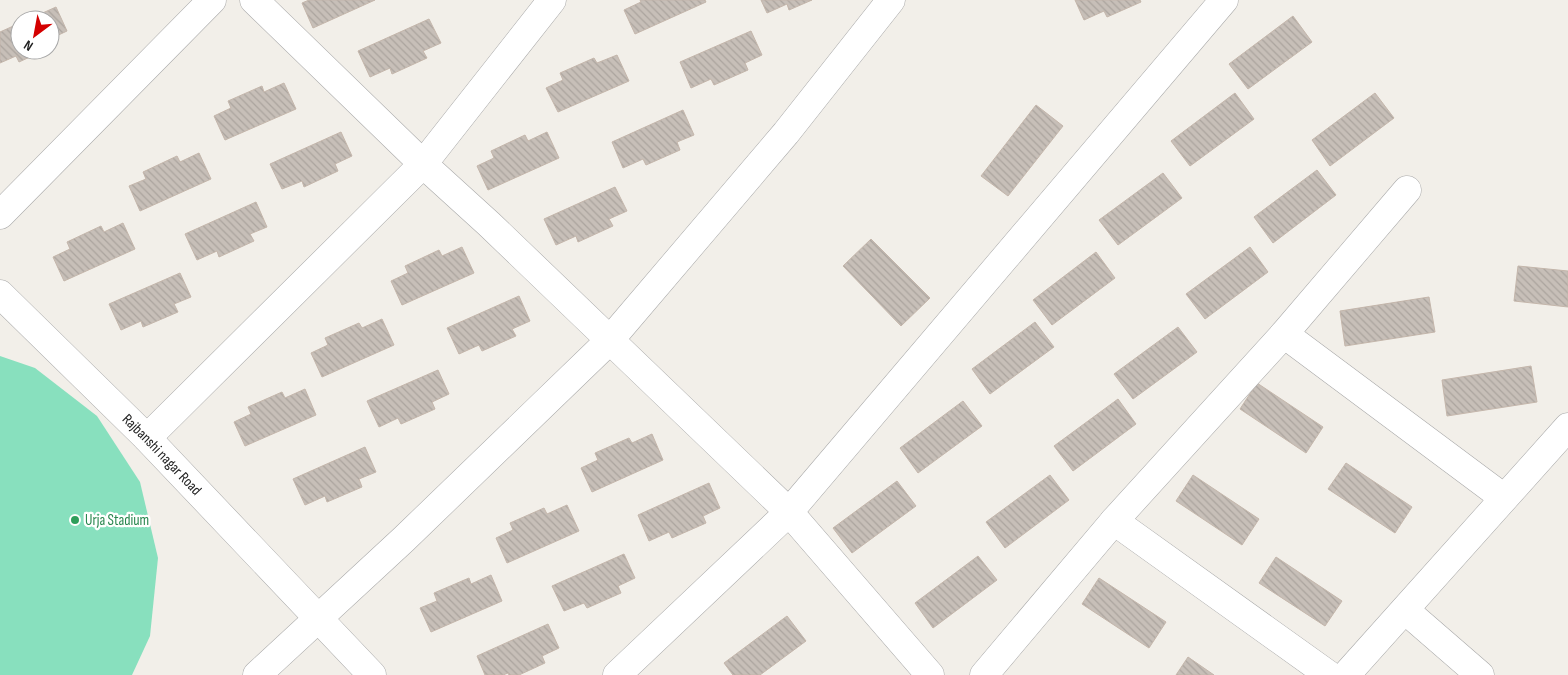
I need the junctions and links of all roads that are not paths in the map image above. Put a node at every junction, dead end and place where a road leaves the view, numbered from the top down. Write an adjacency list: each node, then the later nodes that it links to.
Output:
1 (212, 0): 8 (street)
2 (254, 0): 6 (street)
3 (552, 0): 6 (street)
4 (891, 0): 11 (street)
5 (1224, 0): 15 (street)
6 (423, 164): 11 (street); 13 (street)
7 (1407, 190): 10 (street)
8 (0, 215)
9 (0, 294): 13 (street, Rajbanshi nagar Road)
10 (1284, 334): 14 (street); 16 (street)
11 (609, 341): 15 (street); 18 (street)
12 (1568, 427): 14 (street)
13 (147, 438): 18 (street, Rajbanshi nagar Road)
14 (1504, 498): 17 (street)
15 (789, 512): 21 (street); 22 (street)
16 (1114, 521): 23 (street); 24 (street)
17 (1405, 610): 25 (street); 26 (street)
18 (319, 618): 19 (street); 20 (street, Rajbanshi nagar Road)
19 (263, 673)
20 (372, 675)
21 (617, 675)
22 (930, 675)
23 (984, 675)
24 (1328, 675)
25 (1346, 675)
26 (1480, 675)

